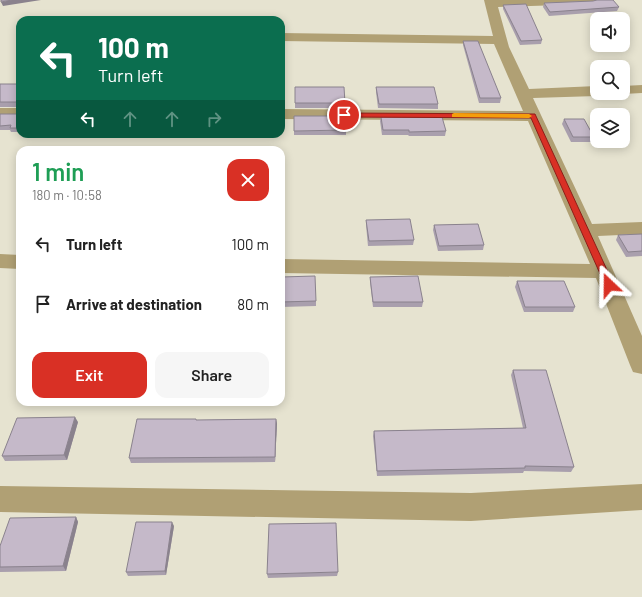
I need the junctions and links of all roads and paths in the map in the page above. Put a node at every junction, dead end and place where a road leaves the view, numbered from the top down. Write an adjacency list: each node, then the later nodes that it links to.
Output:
1 (591, 0): 2 (street)
2 (490, 2): 4 (street)
3 (285, 37): 4 (street)
4 (500, 40): 8 (street)
5 (642, 89): 6 (street)
6 (630, 90)
7 (590, 91): 8 (street)
8 (524, 94): 12 (street)
9 (0, 113): 10 (street)
10 (16, 113)
11 (285, 114): 12 (street)
12 (533, 116): 14 (street)
13 (642, 228): 14 (street)
14 (585, 230): 18 (street)
15 (0, 262): 16 (street)
16 (16, 262)
17 (285, 266): 18 (street)
18 (604, 271): 19 (street)
19 (642, 365)
20 (642, 497): 21 (street)
21 (0, 499)

